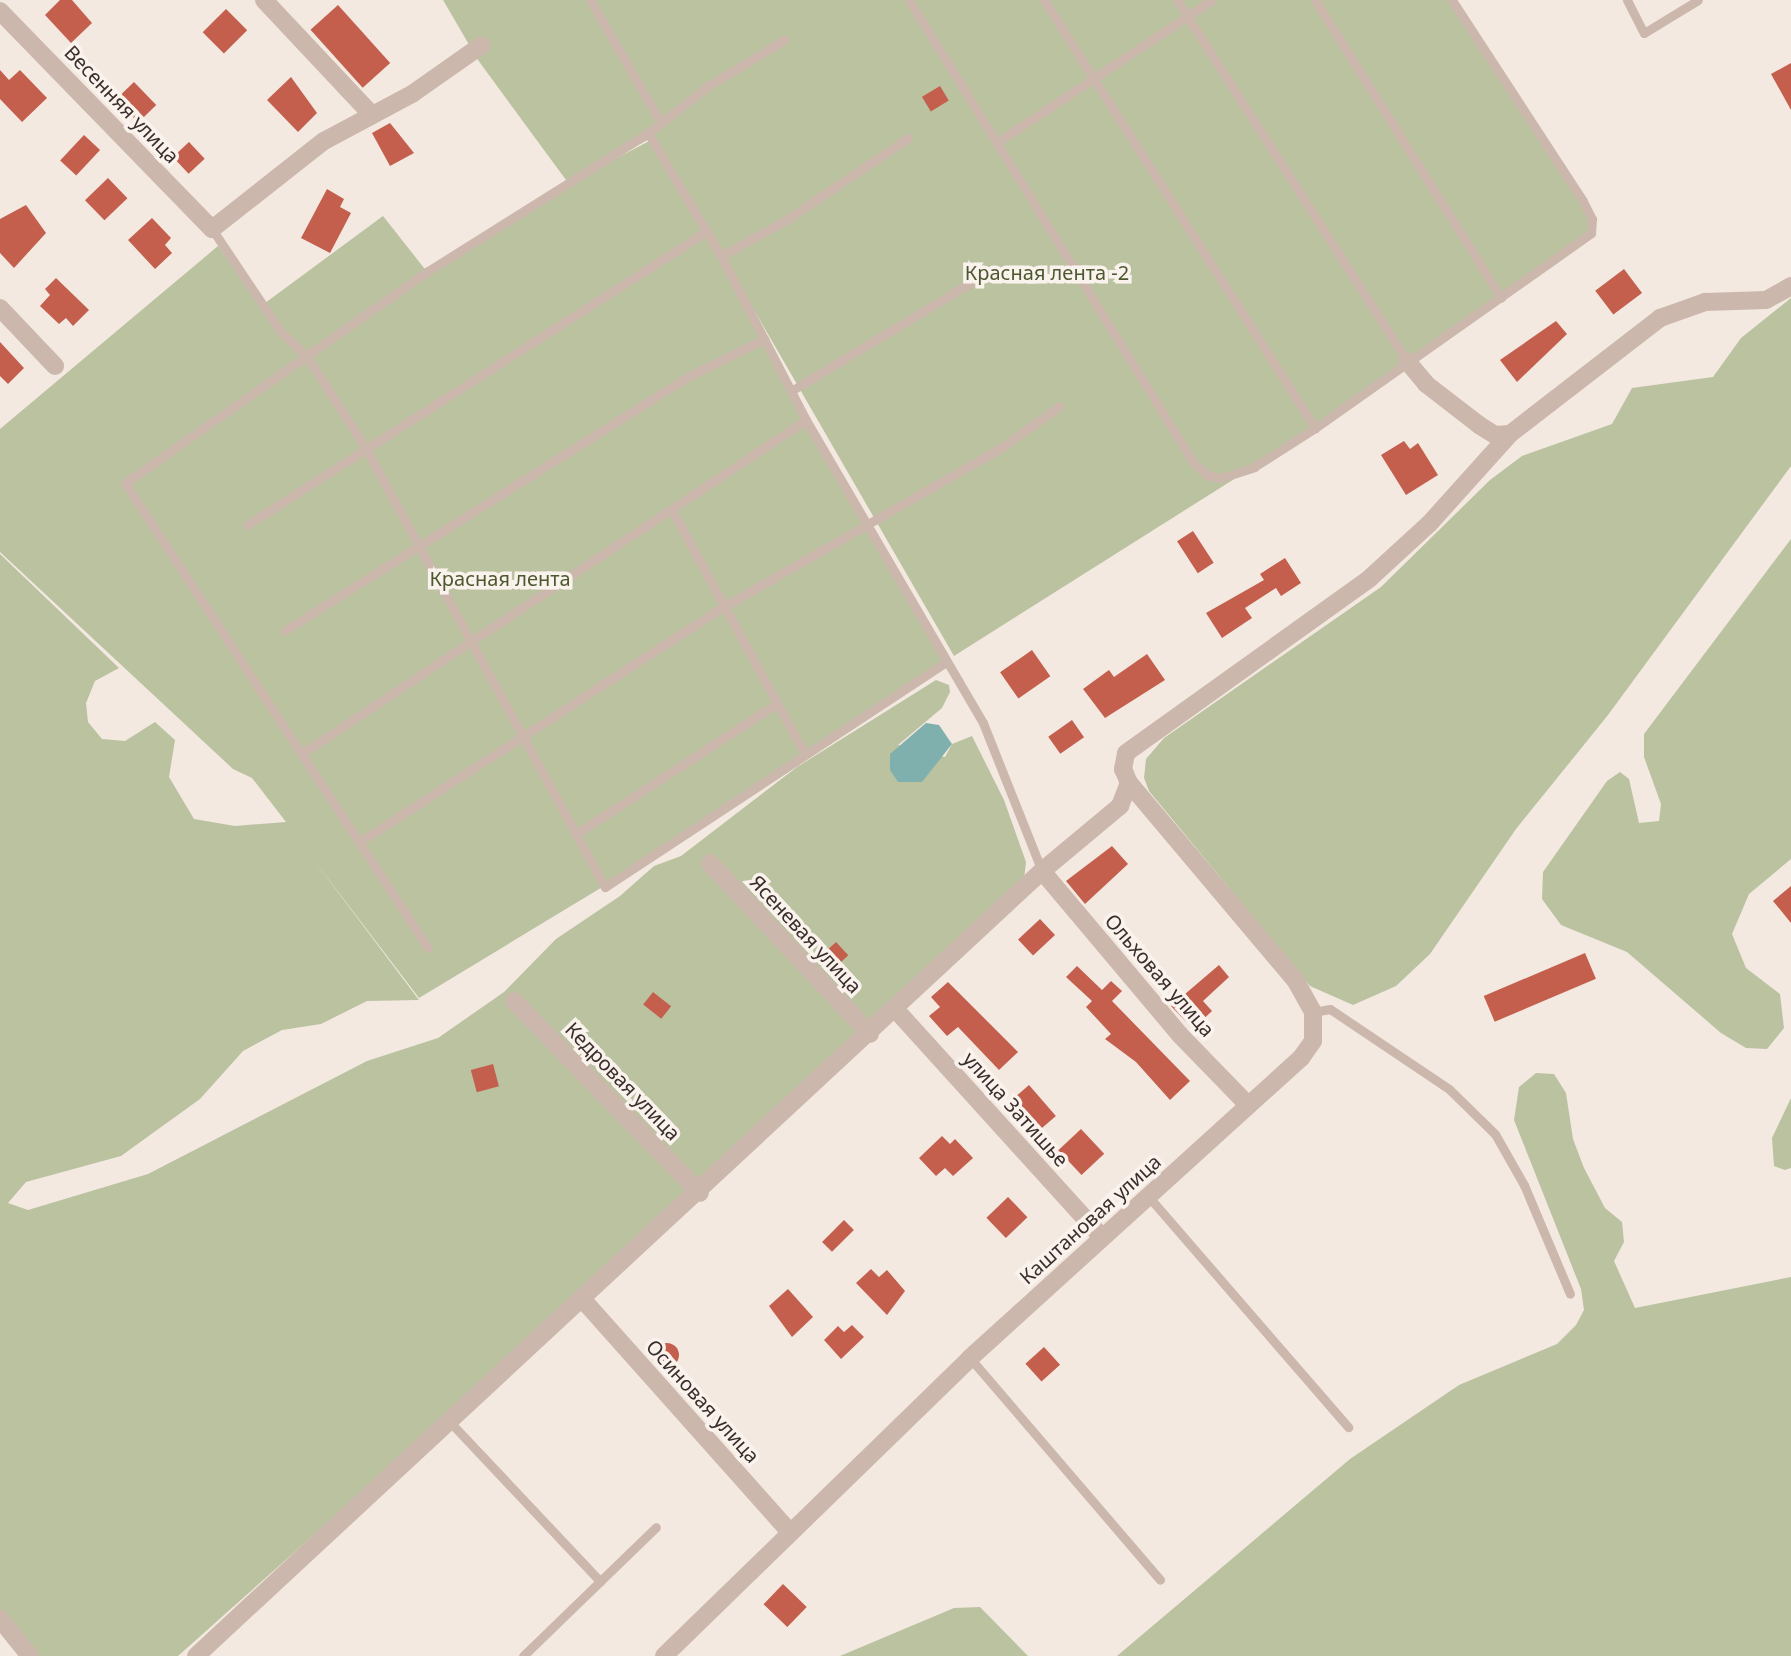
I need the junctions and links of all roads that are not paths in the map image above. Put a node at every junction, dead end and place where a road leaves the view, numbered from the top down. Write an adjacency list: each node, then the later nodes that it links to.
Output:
1 (264, 0): 16 (street)
2 (590, 0): 17 (lane)
3 (909, 0): 20 (lane)
4 (1044, 0): 15 (lane)
5 (1177, 0): 12 (lane)
6 (1212, 0): 12 (lane)
7 (1315, 0): 26 (lane)
8 (1452, 0): 26 (lane)
9 (1627, 0): 10 (lane)
10 (1698, 0)
11 (0, 11): 21 (street, Весенняя улица)
12 (1188, 17): 15 (lane); 30 (lane)
13 (784, 40): 17 (lane)
14 (482, 45): 16 (street)
15 (1093, 77): 20 (lane); 35 (lane)
16 (370, 113): 21 (street)
17 (661, 123): 18 (lane)
18 (648, 133): 22 (lane); 29 (lane)
19 (908, 138): 23 (lane)
20 (999, 141): 35 (lane)
21 (212, 229): 29 (lane)
22 (707, 231): 23 (lane); 37 (lane)
23 (721, 256): 28 (lane)
24 (982, 276): 32 (lane)
25 (1791, 286): 36 (street)
26 (1501, 298): 30 (lane)
27 (0, 308): 31 (street)
28 (764, 339): 32 (lane); 41 (lane)
29 (306, 355): 37 (lane); 48 (lane)
30 (1407, 361): 35 (lane); 36 (street)
31 (55, 366)
32 (791, 391): 34 (lane)
33 (1060, 406): 39 (lane)
34 (806, 420): 38 (lane); 39 (lane)
35 (1315, 428)
36 (1510, 434): 50 (street)
37 (366, 449): 40 (lane); 41 (lane)
38 (673, 512): 42 (lane); 44 (lane)
39 (866, 524): 42 (lane); 45 (lane)
40 (247, 525)
41 (423, 547): 43 (lane); 44 (lane)
42 (723, 607): 46 (lane); 47 (lane)
43 (284, 631)
44 (470, 641): 47 (lane); 48 (lane)
45 (946, 662): 49 (lane); 54 (lane)
46 (775, 705): 49 (lane); 51 (lane)
47 (523, 738): 51 (lane); 52 (lane)
48 (301, 754): 52 (lane)
49 (805, 754): 51 (lane)
50 (1129, 783): 54 (street); 58 (street)
51 (576, 834)
52 (361, 841): 55 (lane)
53 (710, 863): 59 (street, Ясеневая улица)
54 (1042, 871): 57 (street); 60 (street, Ольховая улица)
55 (428, 948)
56 (514, 1001): 61 (street, Кедровая улица)
57 (896, 1010): 59 (street); 63 (street, улица Затишье)
58 (1313, 1012): 60 (street, Каштановая улица); 64 (lane)
59 (870, 1034): 61 (street)
60 (1248, 1105): 62 (street, Каштановая улица)
61 (700, 1193): 65 (street)
62 (1148, 1196): 63 (street, Каштановая улица); 68 (lane)
63 (1102, 1237): 66 (street, Каштановая улица)
64 (1570, 1294)
65 (584, 1301): 67 (street); 70 (street, Осиновая улица)
66 (970, 1358): 70 (street, Каштановая улица); 71 (lane)
67 (450, 1422): 72 (lane); 75 (street)
68 (1348, 1427)
69 (656, 1527): 72 (lane)
70 (790, 1532): 77 (street, Каштановая улица)
71 (1160, 1580)
72 (600, 1581): 76 (lane)
73 (0, 1619): 74 (street)
74 (30, 1656)
75 (196, 1656)
76 (523, 1656)
77 (664, 1656)

